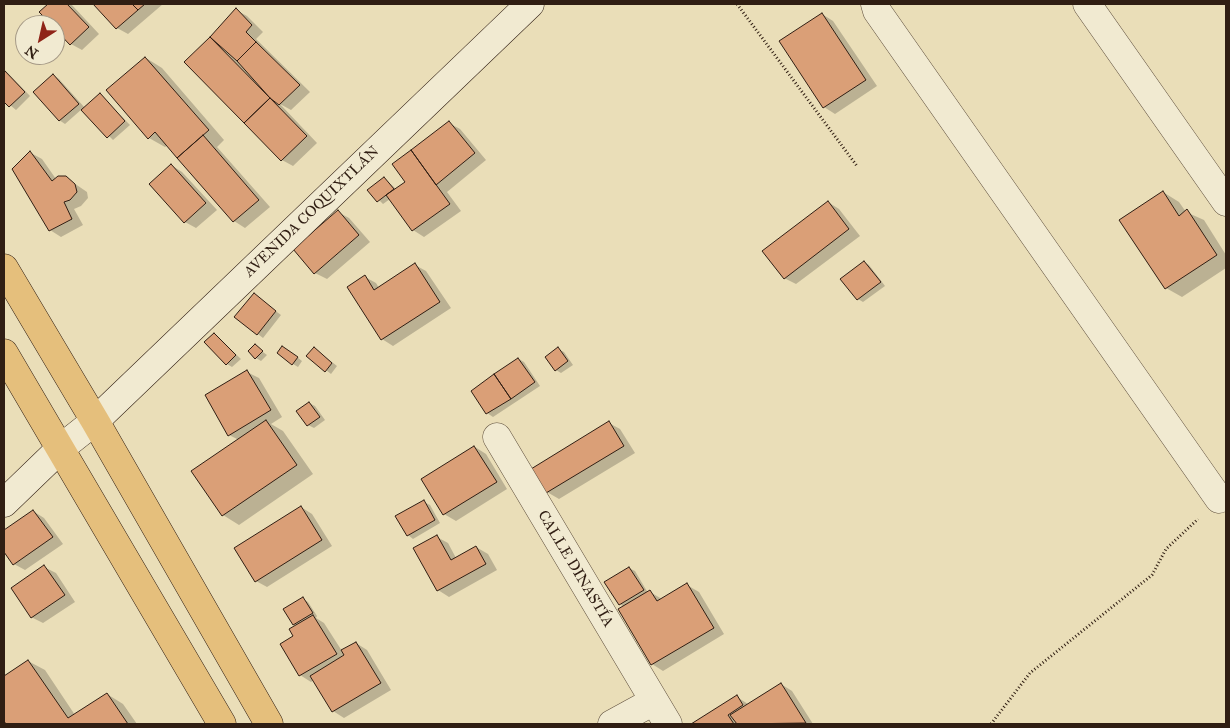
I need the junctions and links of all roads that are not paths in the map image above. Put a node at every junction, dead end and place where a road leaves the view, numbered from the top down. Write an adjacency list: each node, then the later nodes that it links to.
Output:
1 (530, 4): 7 (street, AVENIDA COQUIXTLÁN)
2 (875, 4): 10 (street)
3 (1088, 4): 4 (street)
4 (1226, 202)
5 (4, 268): 7 (main road)
6 (4, 353): 9 (main road)
7 (95, 421): 9 (street, AVENIDA COQUIXTLÁN); 14 (main road)
8 (497, 437): 12 (street, CALLE DINASTÍA)
9 (61, 448): 11 (street, AVENIDA COQUIXTLÁN); 13 (main road)
10 (1219, 499)
11 (4, 503)
12 (654, 701): 15 (street); 16 (street, CALLE DINASTÍA)
13 (222, 724)
14 (269, 724)
15 (612, 724)
16 (668, 724)

